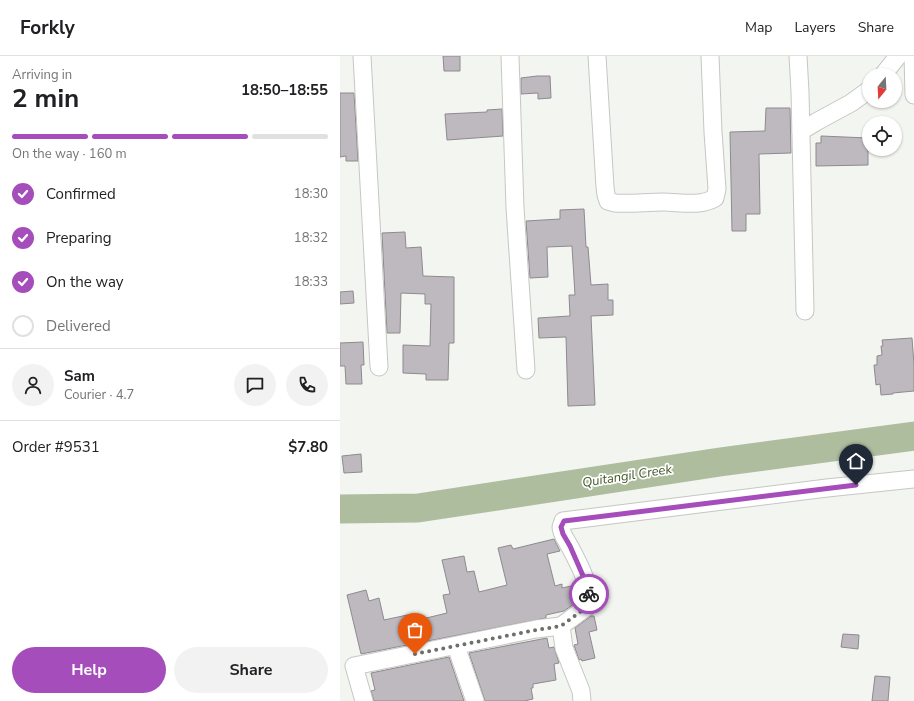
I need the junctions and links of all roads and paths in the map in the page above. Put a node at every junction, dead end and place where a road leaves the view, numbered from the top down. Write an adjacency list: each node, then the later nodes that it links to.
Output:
1 (362, 56): 13 (street)
2 (510, 56): 14 (street)
3 (597, 56): 4 (street)
4 (710, 56)
5 (798, 56): 11 (street)
6 (898, 56): 8 (street)
7 (913, 56): 10 (street)
8 (889, 68)
9 (862, 95): 11 (street)
10 (914, 95)
11 (801, 131): 12 (street)
12 (805, 311)
13 (379, 366)
14 (526, 370)
15 (914, 478): 16 (street)
16 (561, 626): 17 (street); 20 (street)
17 (456, 646): 18 (street); 19 (street)
18 (364, 701)
19 (475, 701)
20 (582, 701)

